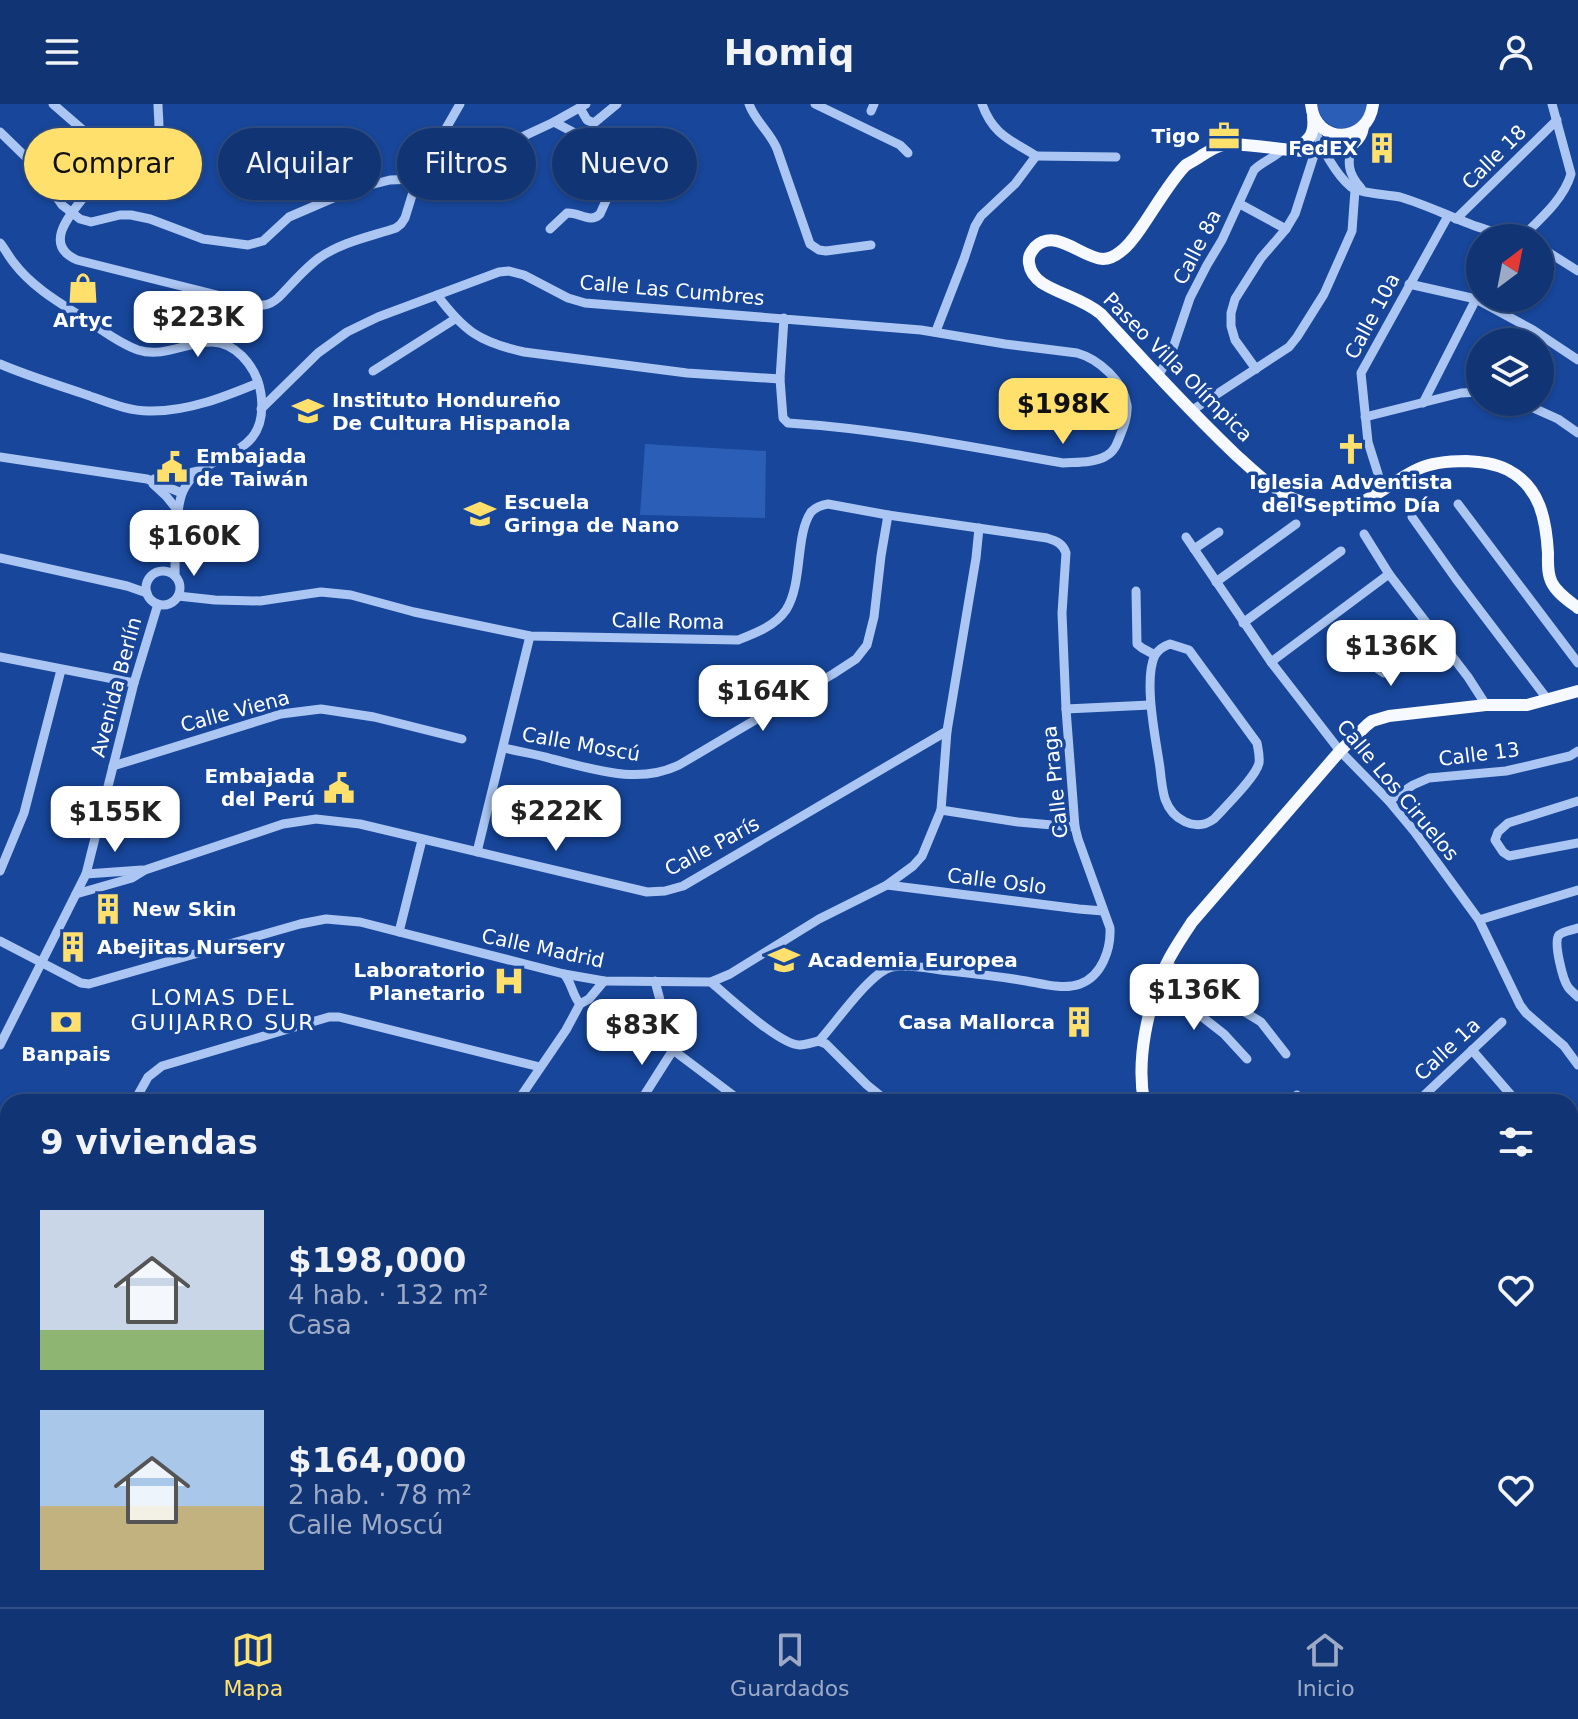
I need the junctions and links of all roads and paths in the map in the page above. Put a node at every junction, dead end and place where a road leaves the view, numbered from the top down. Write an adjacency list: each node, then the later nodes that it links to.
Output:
1 (53, 104): 15 (street)
2 (158, 104): 16 (street)
3 (460, 104): 17 (street)
4 (617, 104): 10 (street)
5 (749, 104): 41 (street)
6 (815, 104): 25 (street)
7 (982, 104): 26 (street)
8 (1373, 104): 14 (main road)
9 (1552, 104): 12 (street)
10 (583, 106): 13 (street)
11 (1312, 110): 14 (main road); 19 (main road)
12 (1557, 120): 35 (street, Calle 18); 37 (street)
13 (554, 122): 18 (street); 20 (street)
14 (1363, 127): 22 (main road)
15 (81, 128)
16 (158, 128)
17 (446, 128)
18 (565, 128)
19 (1314, 129): 23 (main road); 24 (street)
20 (536, 130)
21 (0, 132): 34 (street)
22 (1353, 143): 24 (main road, Paseo Villa Olímpica); 29 (street)
23 (1290, 149): 24 (main road, Paseo Villa Olímpica); 33 (street, Calle 8a); 56 (main road, Paseo Villa Olímpica)
24 (1320, 152): 29 (street); 39 (street)
25 (908, 153)
26 (1036, 156): 27 (street); 51 (street)
27 (1116, 157)
28 (397, 180): 34 (street)
29 (1360, 190): 35 (street); 54 (street)
30 (80, 200): 34 (street)
31 (411, 200): 34 (street)
32 (606, 200): 38 (street)
33 (1240, 204): 39 (street); 56 (street, Calle 8a)
34 (70, 213)
35 (1452, 217): 36 (street); 44 (street, Calle 10a)
36 (1468, 224)
37 (1533, 224)
38 (550, 229)
39 (1286, 229): 54 (street)
40 (0, 243): 58 (street)
41 (871, 245)
42 (1554, 256): 43 (street)
43 (1578, 271)
44 (1409, 284): 46 (street); 64 (street, Calle 10a)
45 (437, 295): 49 (street, Calle Las Cumbres); 50 (street); 61 (street, Calle Las Cumbres)
46 (1466, 297)
47 (1469, 312): 60 (street)
48 (1500, 312): 52 (street)
49 (784, 318): 51 (street, Calle Las Cumbres); 57 (street)
50 (455, 319): 55 (street); 57 (street)
51 (936, 331): 57 (street, Calle Las Cumbres)
52 (1578, 360)
53 (0, 364): 58 (street)
54 (1256, 369): 62 (street)
55 (373, 371)
56 (1158, 376): 62 (main road, Paseo Villa Olímpica)
57 (780, 379)
58 (258, 383): 61 (street)
59 (1466, 393): 60 (street)
60 (1423, 403): 64 (street)
61 (261, 409): 67 (street)
62 (1191, 411): 69 (main road, Paseo Villa Olímpica)
63 (1551, 416): 65 (street)
64 (1365, 417): 69 (street, Calle 10a)
65 (1578, 433)
66 (0, 457): 68 (street)
67 (204, 469): 68 (street); 70 (street)
68 (147, 479): 70 (street); 72 (street)
69 (1385, 487): 95 (main road, Paseo Villa Olímpica)
70 (182, 493): 72 (street)
71 (1458, 504): 103 (street)
72 (179, 512): 80 (street)
73 (888, 515): 76 (street, Calle Roma); 97 (street, Calle Roma); 113 (street, Calle Moscú)
74 (1412, 517): 107 (street)
75 (1296, 524): 89 (street)
76 (979, 528): 83 (street, Calle Roma); 111 (street, Calle Madrid)
77 (1219, 532): 81 (street)
78 (1364, 534): 86 (street)
79 (1186, 537): 81 (street, Calle Los Ciruelos)
80 (175, 549): 85 (street); 87 (street)
81 (1194, 549): 89 (street, Calle Los Ciruelos)
82 (1341, 551): 96 (street)
83 (1066, 553): 110 (street, Calle Praga)
84 (0, 558): 90 (street)
85 (160, 571): 87 (street); 88 (street)
86 (1389, 574): 98 (street); 102 (street)
87 (175, 576): 93 (street)
88 (147, 582): 90 (street); 92 (street)
89 (1216, 582): 96 (street, Calle Los Ciruelos)
90 (127, 586): 92 (street)
91 (1136, 591): 100 (street)
92 (147, 593): 94 (street)
93 (178, 596): 94 (street); 97 (street, Calle Roma)
94 (158, 604): 105 (street, Avenida Berlín)
95 (1578, 608)
96 (1243, 623): 102 (street, Calle Los Ciruelos)
97 (530, 636): 113 (street)
98 (1436, 636): 99 (street); 109 (street)
99 (1354, 638)
100 (1155, 655): 108 (street); 108 (street)
101 (0, 657): 104 (street)
102 (1271, 662): 114 (street, Calle Los Ciruelos)
103 (1578, 663)
104 (61, 670): 105 (street); 125 (street)
105 (134, 683): 116 (street, Avenida Berlín)
106 (1578, 691): 107 (main road)
107 (1548, 700): 109 (main road)
108 (1150, 705): 110 (street)
109 (1486, 705): 114 (main road)
110 (1066, 709): 120 (street, Calle Praga)
111 (947, 731): 119 (street, Calle Madrid); 123 (street, Calle París)
112 (462, 739): 116 (street, Calle Viena)
113 (504, 748): 123 (street)
114 (1340, 751): 117 (street, Calle Los Ciruelos); 136 (main road)
115 (1578, 751): 117 (street, Calle 13)
116 (113, 766): 126 (street, Avenida Berlín)
117 (1389, 801): 131 (street, Calle Los Ciruelos)
118 (1578, 801): 122 (street)
119 (941, 810): 120 (street); 127 (street, Calle Madrid)
120 (1075, 827): 130 (street, Calle Praga)
121 (422, 840): 123 (street, Calle París); 124 (street, Calle París); 133 (street)
122 (1578, 843)
123 (477, 852)
124 (145, 870): 126 (street, Calle París); 129 (street, Calle París)
125 (0, 871)
126 (86, 874): 129 (street, Avenida Berlín)
127 (887, 885): 130 (street, Calle Oslo); 140 (street, Calle Madrid)
128 (1578, 890): 131 (street)
129 (76, 894): 135 (street, Avenida Berlín)
130 (1103, 911): 145 (street, Calle Praga)
131 (1479, 920): 151 (street, Calle Los Ciruelos)
132 (1578, 928): 142 (street)
133 (399, 932): 135 (street, Calle Madrid); 137 (street, Calle Madrid)
134 (0, 941): 135 (street, Calle Madrid)
135 (42, 963): 146 (street, Avenida Berlín)
136 (1167, 964): 141 (main road); 149 (street)
137 (564, 974): 138 (street, Calle Madrid); 143 (street)
138 (604, 981): 139 (street, Calle Madrid); 143 (street)
139 (655, 981): 140 (street, Calle Madrid); 147 (street)
140 (711, 982): 145 (street)
141 (1159, 983): 150 (street); 159 (main road)
142 (1578, 997)
143 (580, 1004): 152 (street)
144 (1502, 1022): 148 (street, Calle 1a)
145 (819, 1041): 158 (street)
146 (0, 1045)
147 (673, 1050): 156 (street); 157 (street)
148 (1472, 1050): 153 (street, Calle 1a); 160 (street)
149 (1286, 1054)
150 (1247, 1059)
151 (1578, 1065)
152 (540, 1067): 154 (street); 155 (street)
153 (1428, 1092)
154 (138, 1094)
155 (522, 1094)
156 (645, 1094)
157 (731, 1094)
158 (878, 1094)
159 (1142, 1094)
160 (1510, 1094)

